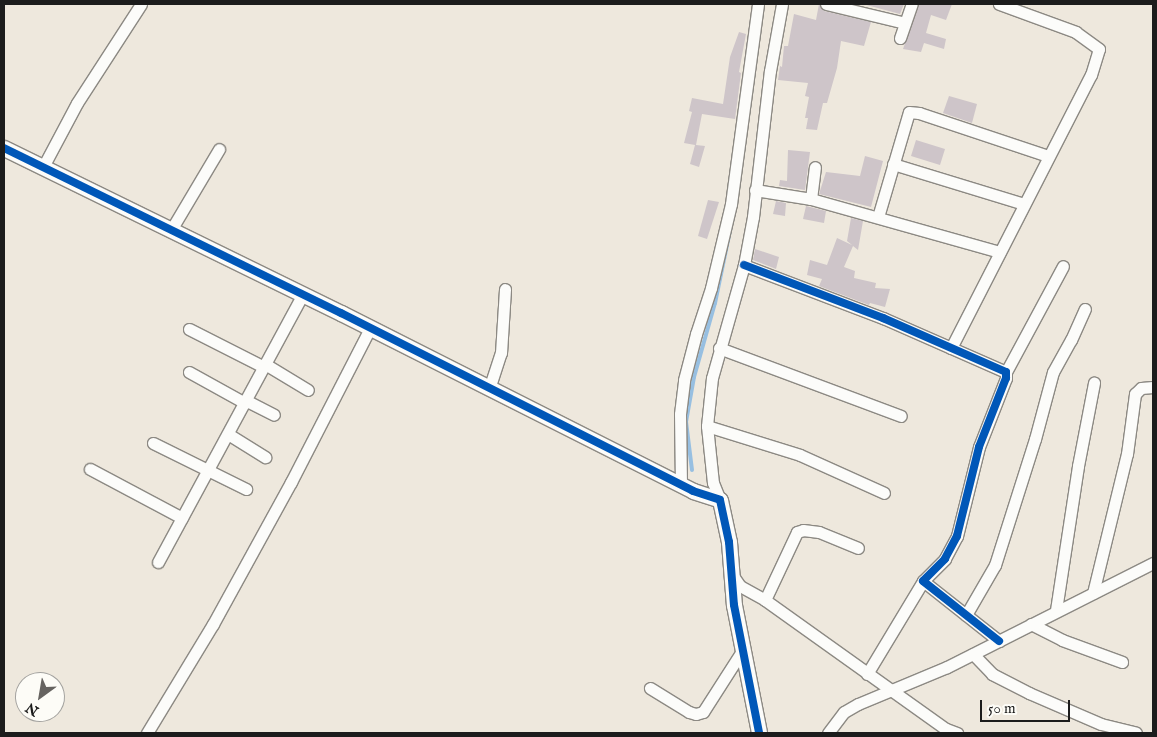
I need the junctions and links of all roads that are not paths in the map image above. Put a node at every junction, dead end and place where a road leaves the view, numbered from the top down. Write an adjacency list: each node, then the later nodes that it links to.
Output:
1 (141, 4): 13 (street)
2 (758, 4): 46 (street)
3 (782, 4): 15 (street)
4 (826, 4): 7 (street)
5 (912, 4): 7 (street)
6 (999, 4): 11 (street)
7 (906, 22): 8 (street)
8 (900, 38)
9 (4, 148): 13 (street)
10 (219, 149): 19 (street)
11 (1048, 156): 12 (street); 17 (street)
12 (893, 164): 17 (street); 18 (street)
13 (44, 167): 19 (street)
14 (815, 168): 16 (street)
15 (755, 190): 16 (street); 21 (street)
16 (811, 200): 18 (street)
17 (1024, 204): 20 (street)
18 (878, 217): 20 (street)
19 (171, 230): 24 (street)
20 (1000, 252): 29 (street)
21 (744, 265): 28 (street); 29 (street)
22 (1063, 266): 32 (street)
23 (505, 288): 35 (street)
24 (303, 294): 26 (street); 30 (street)
25 (1085, 309): 59 (street)
26 (370, 328): 35 (street); 69 (street)
27 (189, 329): 30 (street)
28 (719, 348): 39 (street); 40 (street)
29 (951, 348): 32 (street)
30 (265, 366): 36 (street); 37 (street)
31 (189, 372): 37 (street)
32 (1006, 372): 55 (street)
33 (1094, 383): 58 (street)
34 (1153, 387): 56 (street)
35 (489, 389): 46 (street)
36 (308, 390)
37 (246, 402): 38 (street); 41 (street)
38 (274, 415)
39 (901, 416)
40 (707, 426): 48 (street); 49 (street)
41 (228, 434): 43 (street); 45 (street)
42 (153, 443): 45 (street)
43 (265, 457)
44 (90, 469): 50 (street)
45 (208, 469): 47 (street); 50 (street)
46 (681, 485): 49 (street)
47 (246, 489)
48 (884, 492)
49 (720, 500): 54 (street)
50 (182, 518): 52 (street)
51 (858, 548): 57 (street)
52 (158, 562)
53 (1153, 563): 56 (street)
54 (732, 576): 57 (street); 62 (street)
55 (923, 581): 59 (street); 65 (street)
56 (1093, 592): 58 (street)
57 (765, 600): 65 (street)
58 (1056, 610): 60 (street)
59 (966, 615): 61 (street)
60 (1031, 624): 61 (street); 64 (street)
61 (999, 641): 63 (street)
62 (742, 651): 66 (street); 70 (street)
63 (973, 654): 67 (street); 72 (street)
64 (1122, 662)
65 (867, 674): 67 (street)
66 (650, 688)
67 (892, 690): 68 (street); 71 (street)
68 (949, 732)
69 (147, 733)
70 (759, 733)
71 (828, 733)
72 (1136, 733)

